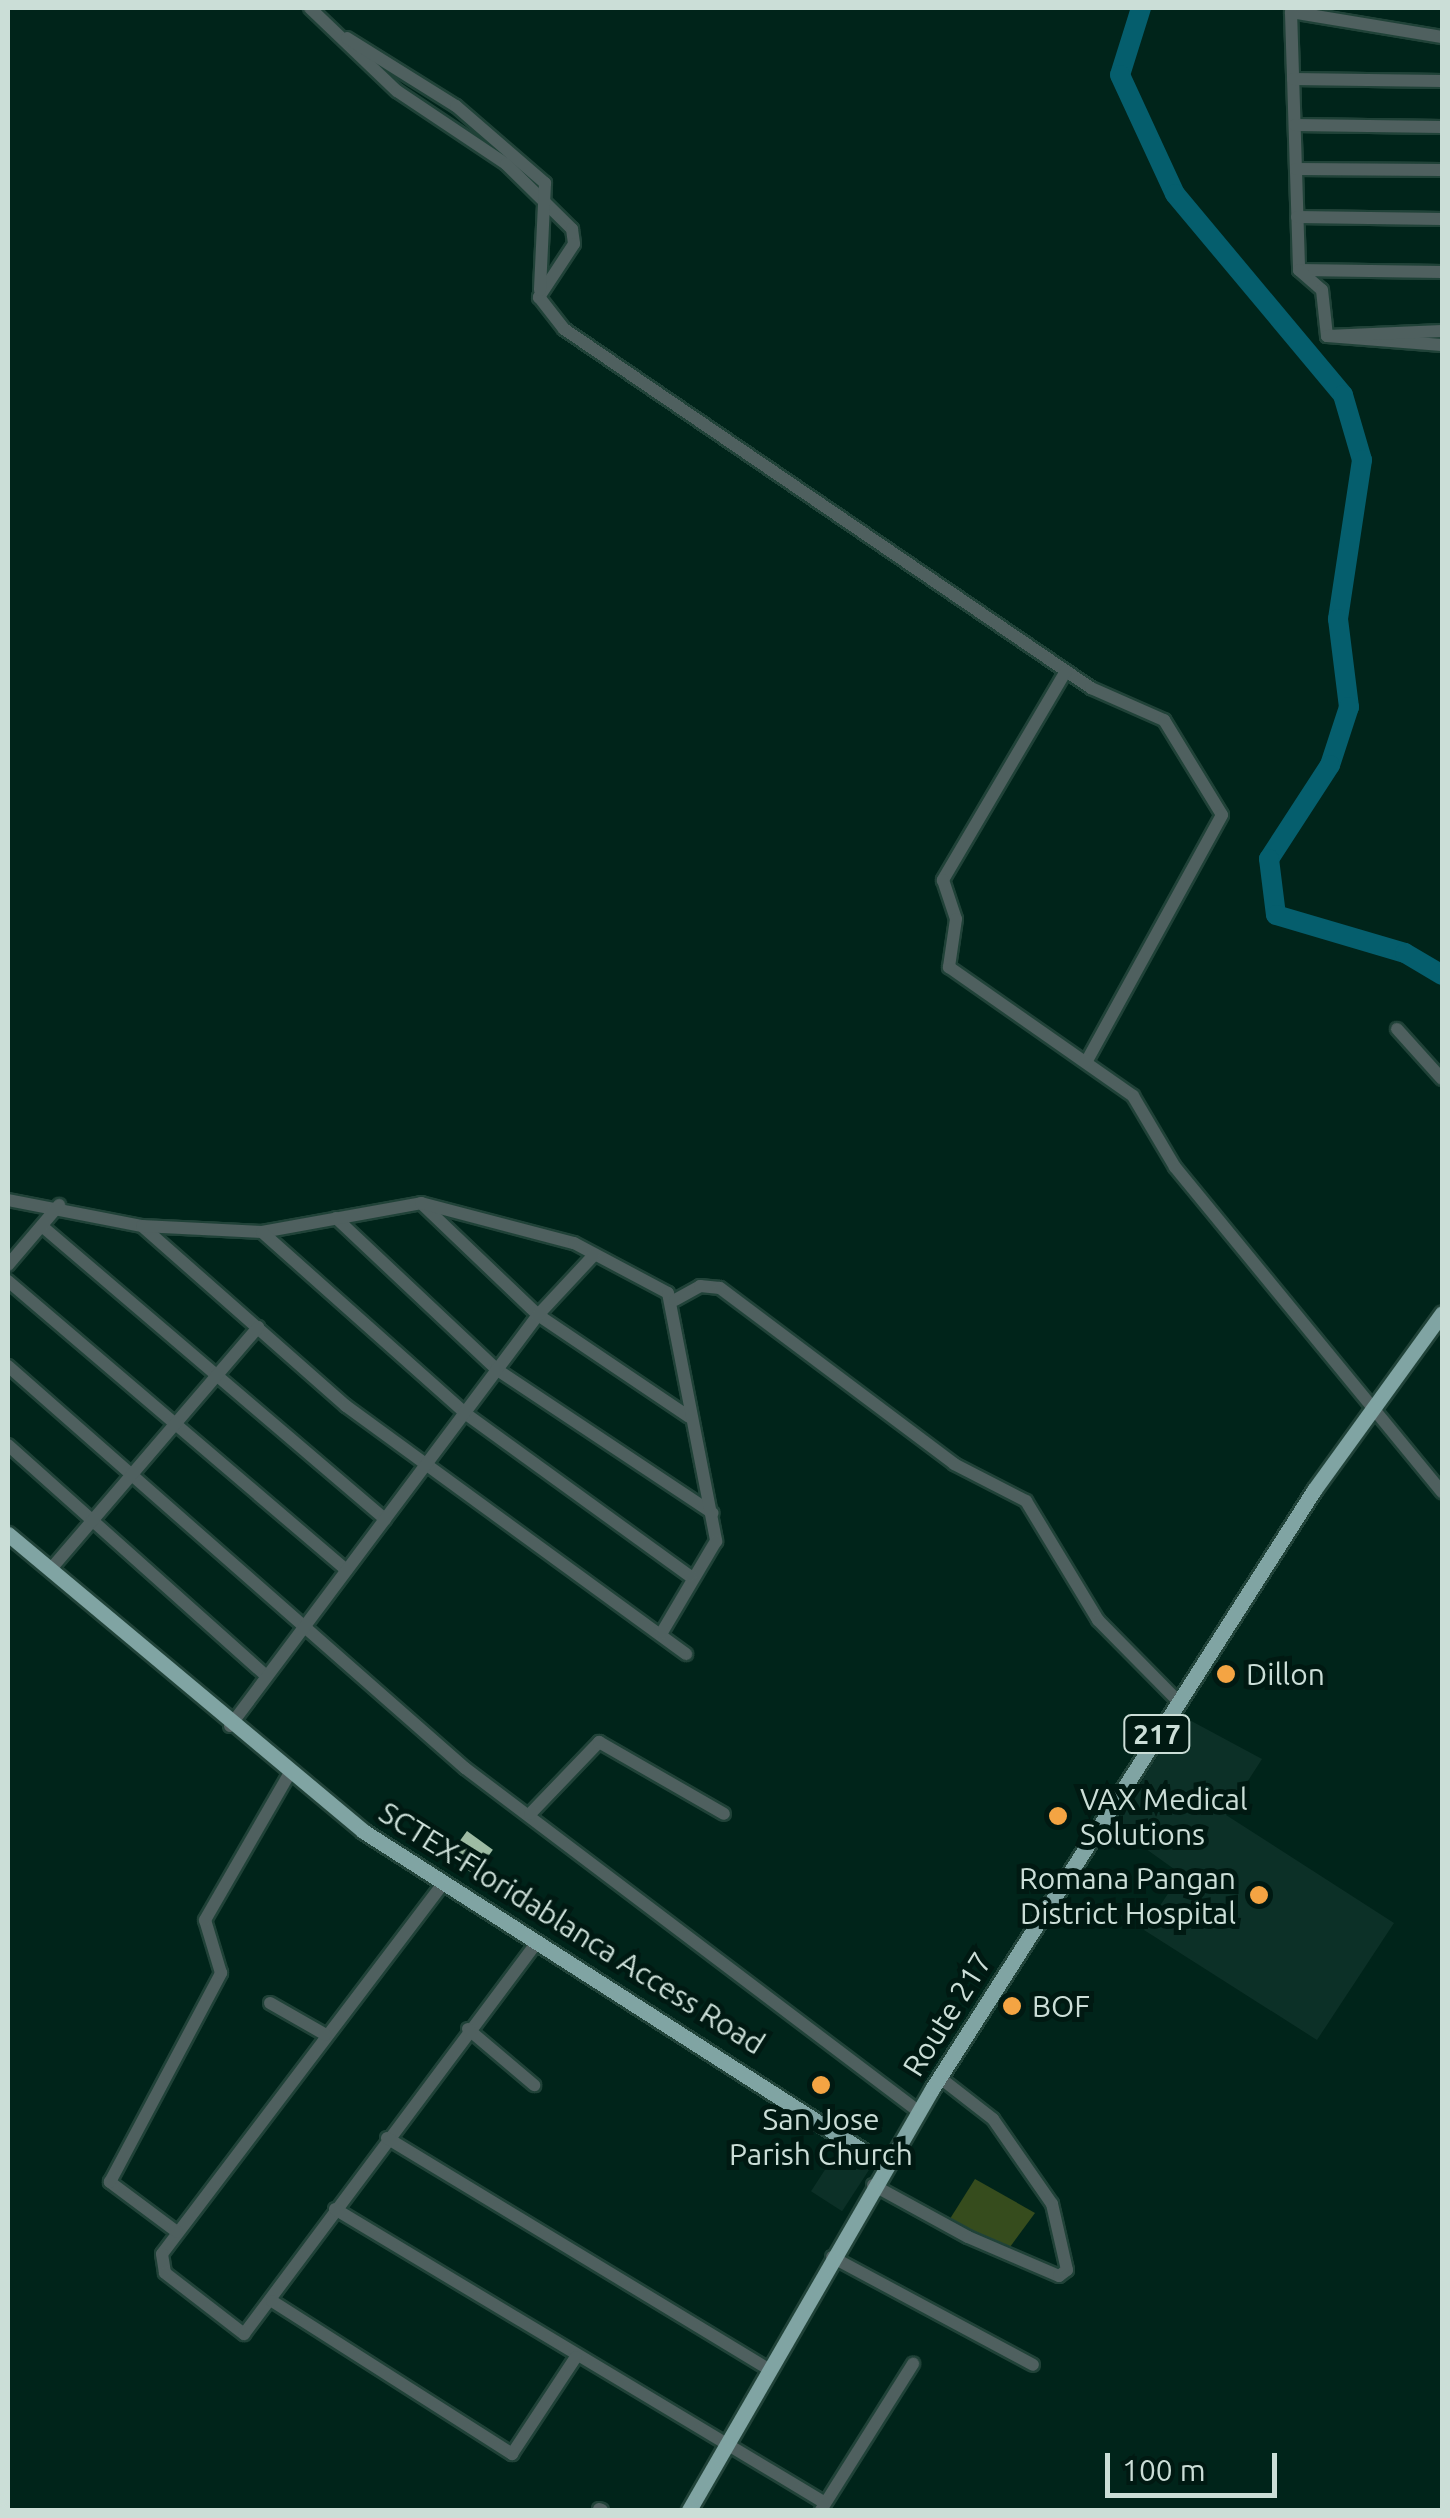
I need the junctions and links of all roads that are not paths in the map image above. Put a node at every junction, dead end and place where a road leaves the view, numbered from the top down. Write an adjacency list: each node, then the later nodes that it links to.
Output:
1 (310, 8): 2 (street)
2 (344, 37): 10 (street); 10 (street)
3 (1442, 37): 4 (street)
4 (1293, 79): 5 (street); 6 (street)
5 (1442, 81)
6 (1294, 124): 7 (street); 8 (street)
7 (1442, 127)
8 (1296, 168): 9 (street); 11 (street)
9 (1442, 170)
10 (548, 206): 15 (street); 15 (street)
11 (1297, 217): 12 (street); 13 (street)
12 (1442, 218)
13 (1299, 270): 14 (street); 17 (street)
14 (1442, 272)
15 (539, 297): 19 (street)
16 (1442, 331): 17 (street)
17 (1327, 336): 18 (street)
18 (1442, 345)
19 (1066, 671): 21 (street); 21 (street)
20 (1397, 1029): 22 (street)
21 (1087, 1061): 40 (street)
22 (1442, 1079)
23 (8, 1200): 25 (street)
24 (421, 1203): 26 (street); 30 (street); 35 (street)
25 (59, 1204): 27 (street); 28 (street)
26 (336, 1218): 29 (street); 38 (street)
27 (142, 1226): 29 (street); 36 (street)
28 (43, 1227): 31 (street); 39 (street)
29 (262, 1232): 41 (street)
30 (594, 1254): 33 (street); 35 (street)
31 (8, 1265)
32 (8, 1280): 43 (street)
33 (675, 1300): 42 (street); 59 (street)
34 (1442, 1312): 40 (main road, Route 217 / 217)
35 (538, 1315): 38 (street); 42 (street)
36 (258, 1326): 39 (street); 45 (street)
37 (8, 1366): 46 (street)
38 (496, 1370): 41 (street); 48 (street)
39 (213, 1376): 43 (street); 50 (street)
40 (1368, 1410): 47 (street); 59 (main road, Route 217 / 217)
41 (466, 1414): 45 (street); 54 (street)
42 (689, 1417): 48 (street)
43 (176, 1428): 46 (street); 53 (street)
44 (8, 1445): 49 (street)
45 (426, 1467): 50 (street); 56 (street)
46 (132, 1476): 49 (street); 55 (street)
47 (1442, 1492)
48 (714, 1514): 54 (street)
49 (95, 1519): 52 (street); 58 (street)
50 (385, 1519): 53 (street)
51 (8, 1534): 52 (main road, SCTEX-Floridablanca Access Road)
52 (50, 1570): 60 (main road, SCTEX-Floridablanca Access Road)
53 (346, 1570): 55 (street)
54 (690, 1576): 56 (street)
55 (308, 1624): 58 (street); 62 (street)
56 (660, 1634): 57 (street)
57 (686, 1654)
58 (266, 1676): 60 (street)
59 (1178, 1702): 69 (main road, Route 217 / 217)
60 (230, 1726): 61 (main road, SCTEX-Floridablanca Access Road)
61 (290, 1773): 64 (main road, SCTEX-Floridablanca Access Road); 76 (street)
62 (530, 1814): 63 (street); 71 (street)
63 (724, 1814)
64 (442, 1885): 65 (main road, SCTEX-Floridablanca Access Road); 68 (street)
65 (538, 1943): 67 (street); 73 (main road, SCTEX-Floridablanca Access Road)
66 (270, 2002): 68 (street)
67 (468, 2029): 70 (street); 72 (street)
68 (326, 2035): 76 (street)
69 (940, 2077): 71 (main road, Route 217 / 217); 74 (street)
70 (534, 2085)
71 (918, 2111): 73 (main road, Route 217 / 217)
72 (387, 2138): 75 (street); 82 (street)
73 (885, 2165): 74 (main road, Route 217 / 217)
74 (873, 2185): 77 (main road, Route 217 / 217)
75 (335, 2209): 78 (street); 79 (street)
76 (176, 2232): 78 (street)
77 (832, 2257): 81 (street); 82 (main road, Route 217 / 217)
78 (272, 2300): 79 (street)
79 (576, 2357): 83 (street)
80 (913, 2364): 84 (street)
81 (1033, 2365)
82 (769, 2369): 83 (main road, Route 217 / 217)
83 (726, 2447): 84 (street); 85 (main road, Route 217 / 217)
84 (823, 2507)
85 (689, 2510)

